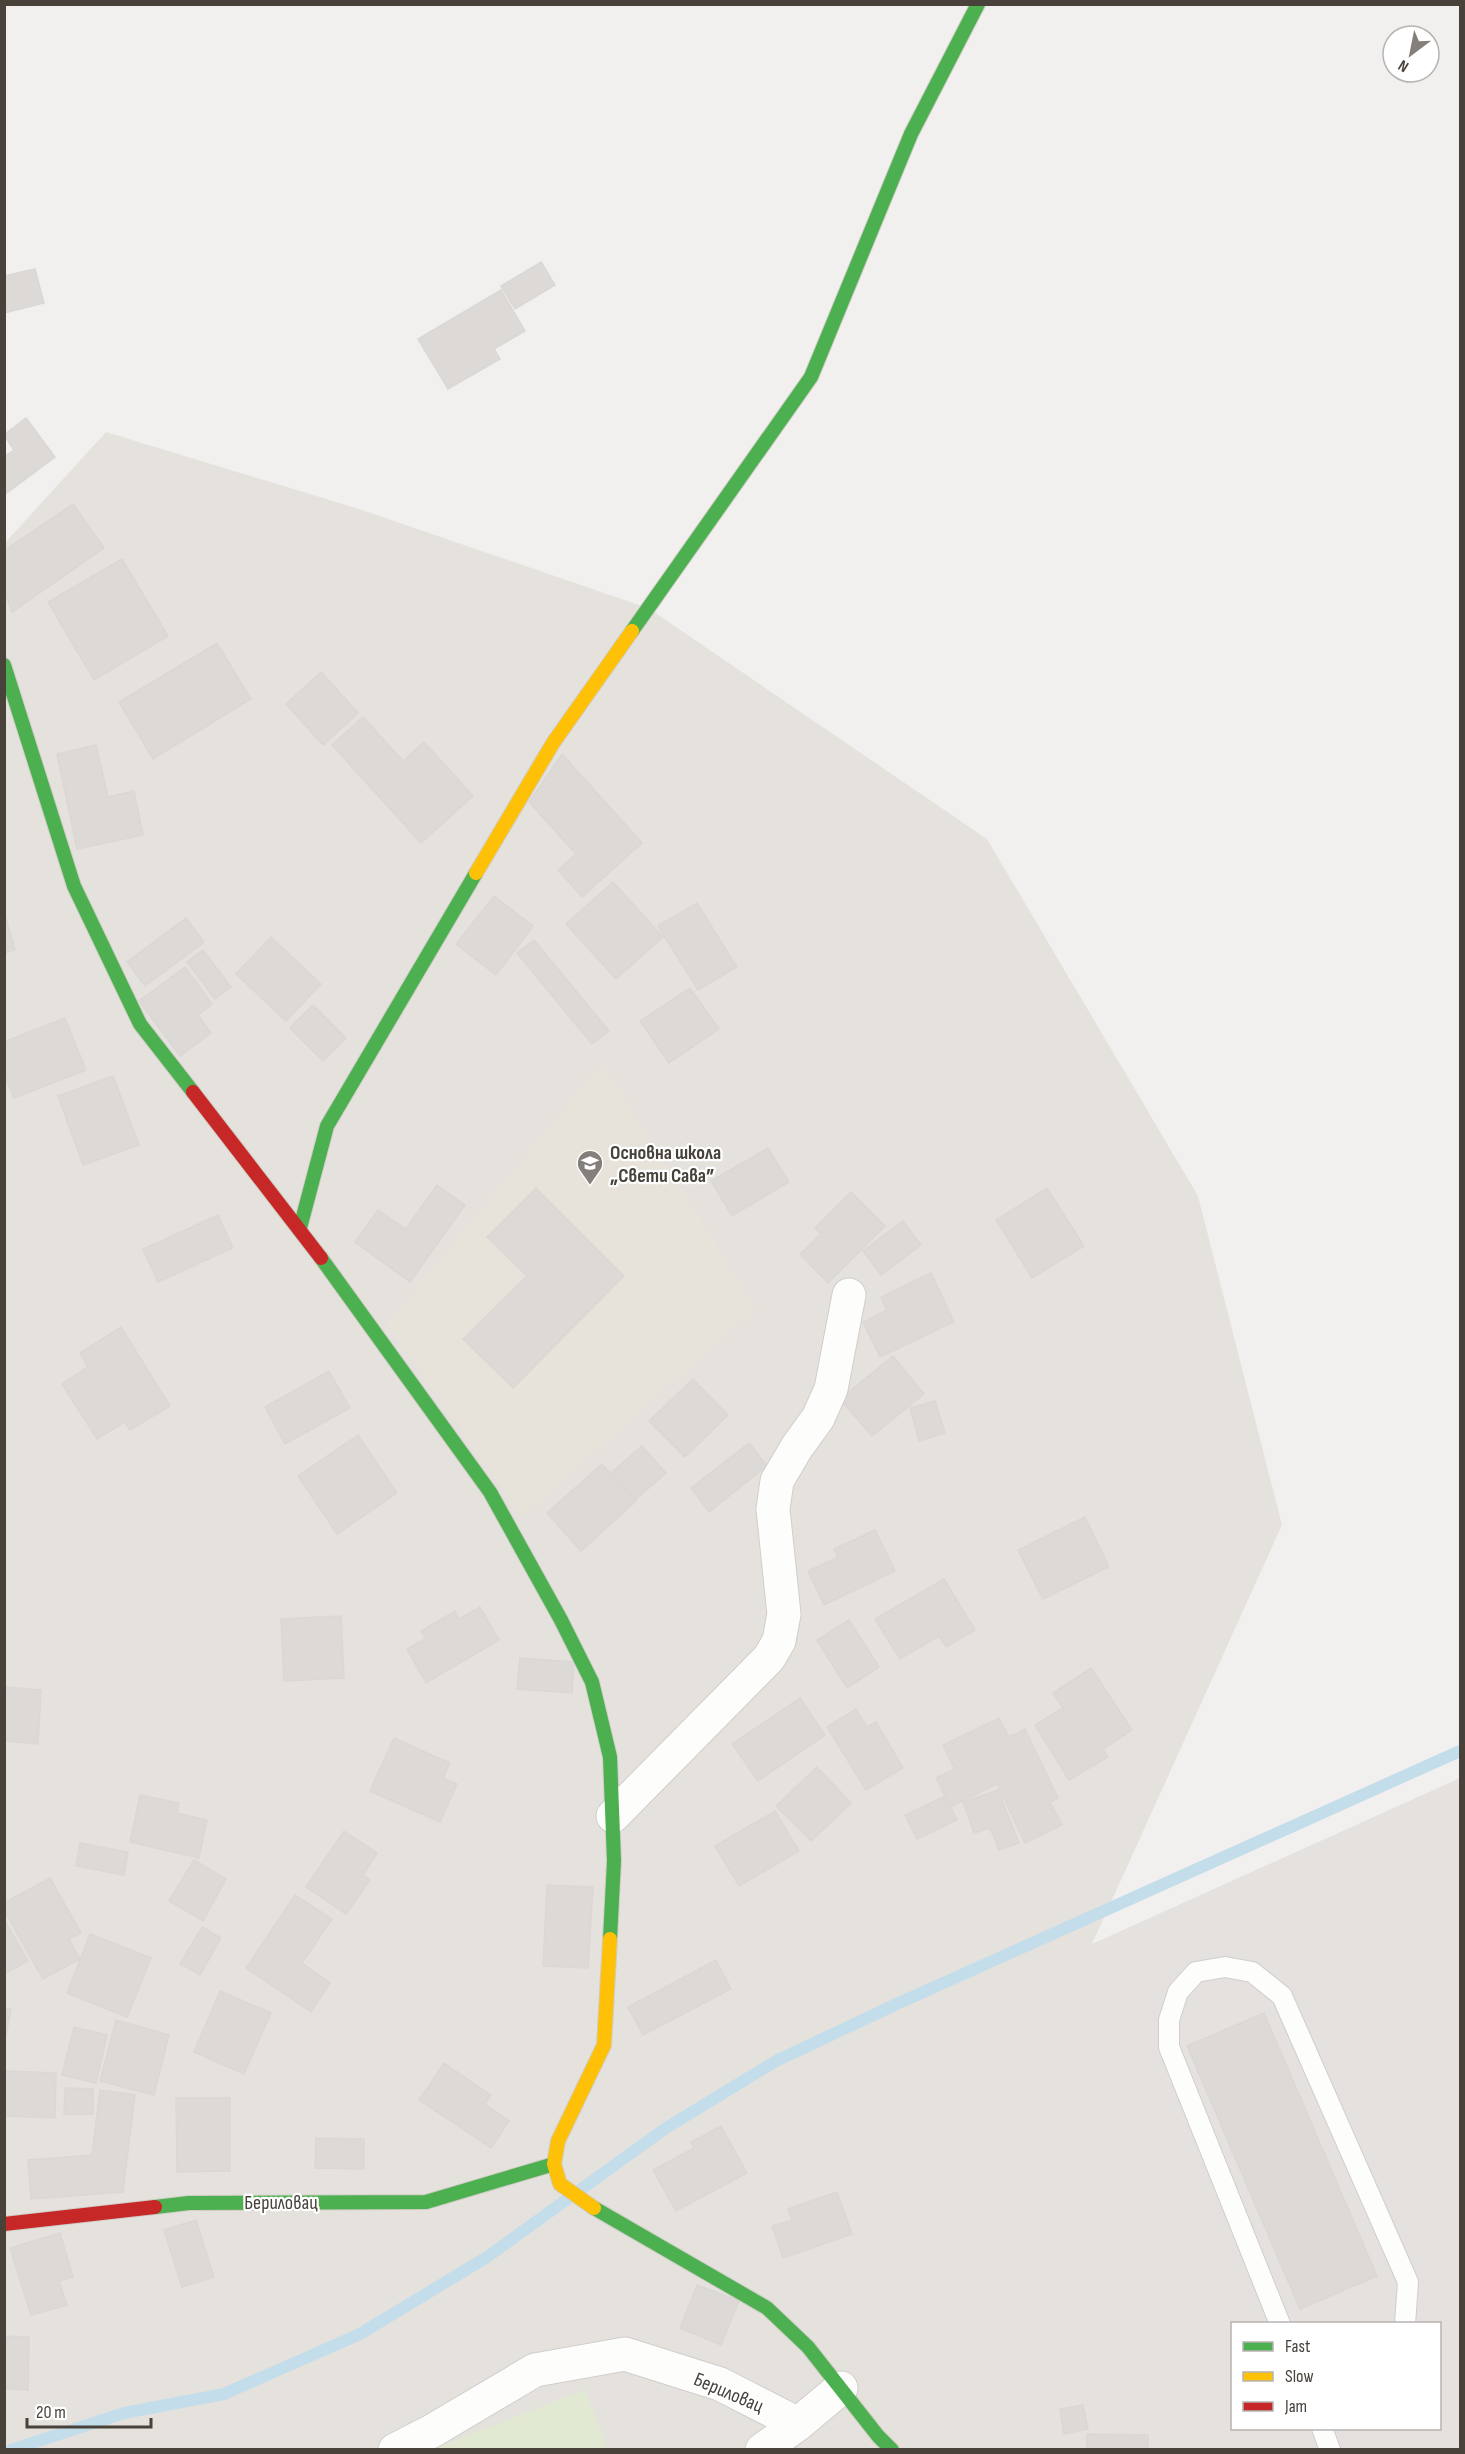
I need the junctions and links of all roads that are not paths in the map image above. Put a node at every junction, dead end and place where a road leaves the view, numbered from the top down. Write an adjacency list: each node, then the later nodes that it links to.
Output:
1 (978, 4): 3 (street)
2 (4, 665): 3 (street)
3 (300, 1228): 5 (street)
4 (849, 1294): 5 (street)
5 (613, 1816): 6 (street)
6 (554, 2164): 7 (street, Бериловац); 10 (street)
7 (4, 2224)
8 (1279, 2322): 9 (lane)
9 (1405, 2322)
10 (841, 2388): 11 (street); 14 (street)
11 (798, 2424): 12 (street, Бериловац); 13 (street)
12 (395, 2450)
13 (762, 2450)
14 (892, 2450)

